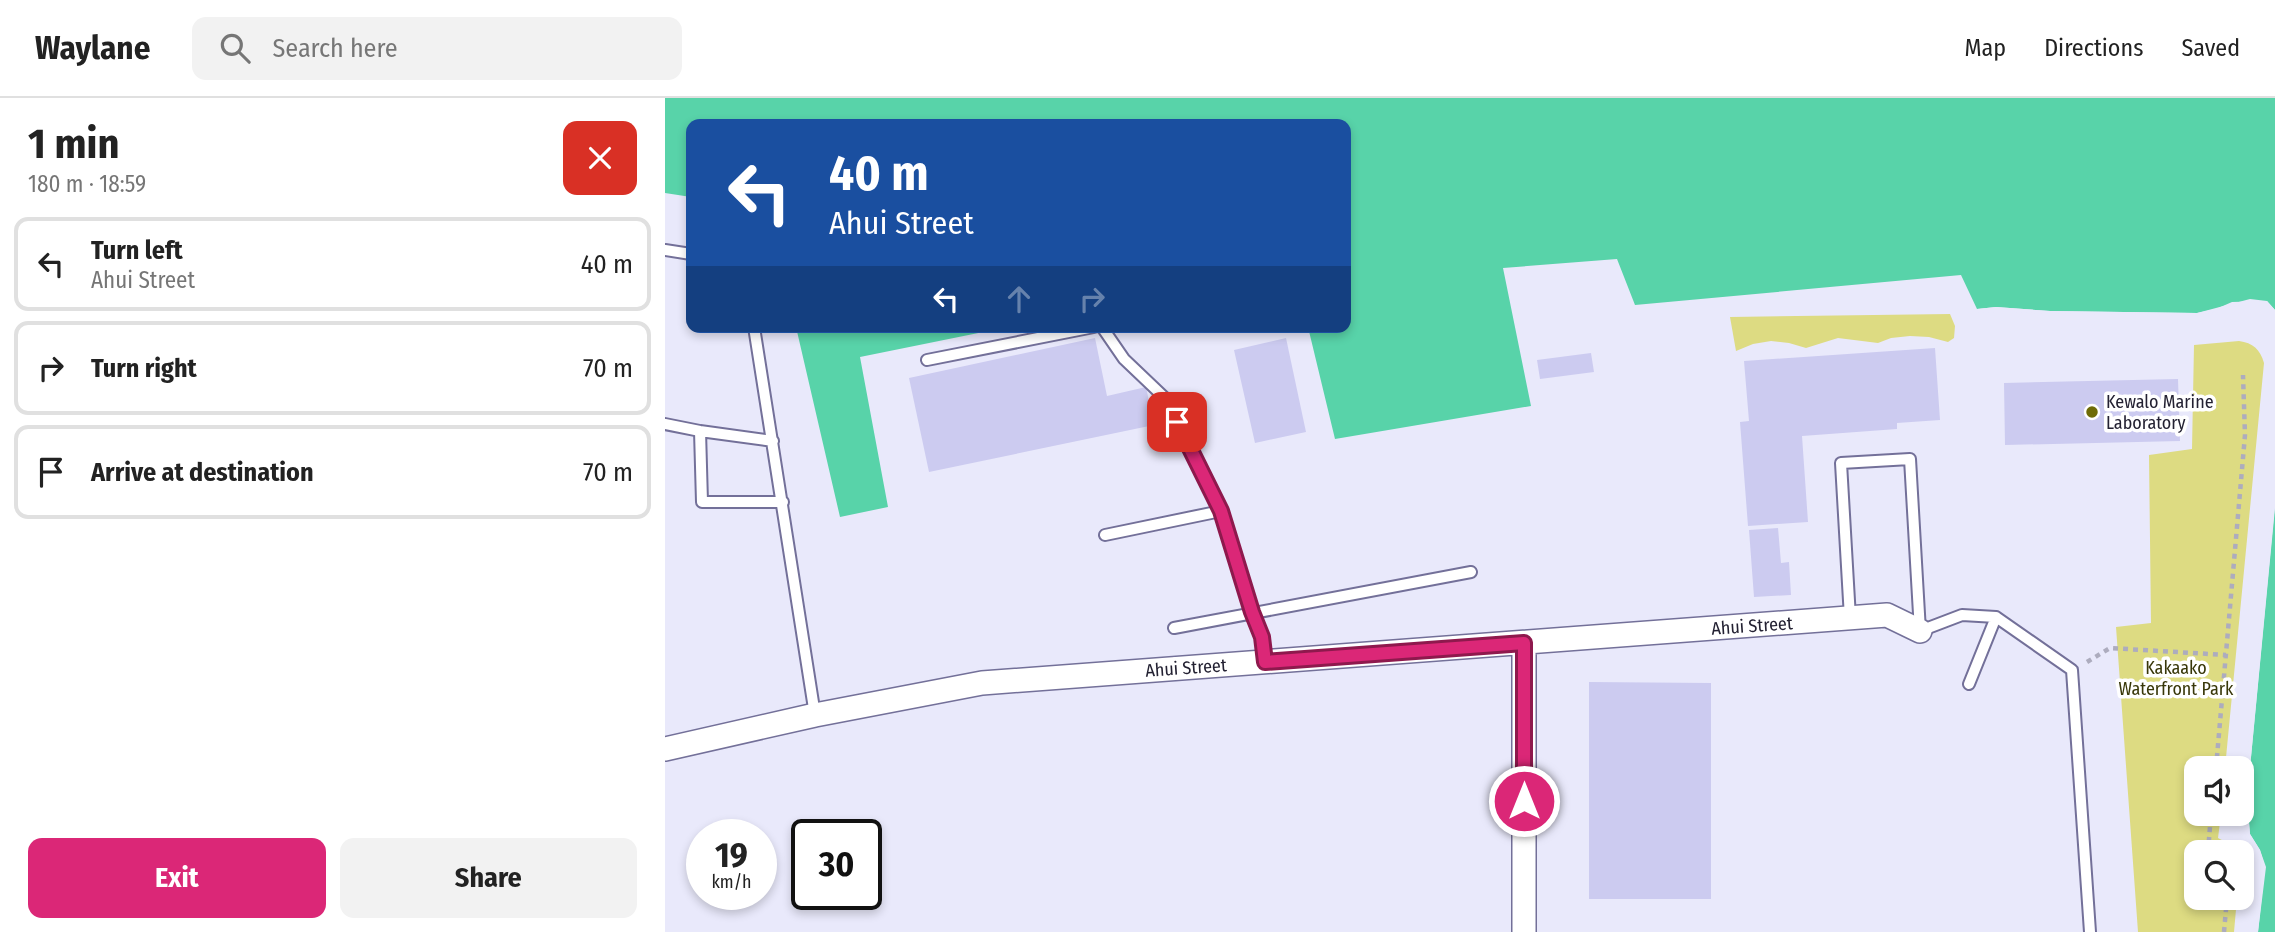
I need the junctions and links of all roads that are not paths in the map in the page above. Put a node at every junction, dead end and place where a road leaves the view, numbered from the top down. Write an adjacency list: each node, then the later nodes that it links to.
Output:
1 (665, 250): 2 (lane)
2 (686, 253)
3 (755, 333): 9 (lane)
4 (1064, 333): 6 (lane)
5 (1106, 333): 11 (lane)
6 (927, 360)
7 (665, 424): 8 (lane)
8 (700, 431): 9 (lane); 10 (lane)
9 (773, 441): 10 (lane)
10 (783, 502): 22 (lane)
11 (1221, 511): 12 (lane); 14 (lane)
12 (1105, 535)
13 (1471, 572): 14 (lane)
14 (1252, 612): 17 (lane); 20 (lane)
15 (1996, 617): 18 (lane); 21 (lane); 25 (lane)
16 (1850, 618): 18 (street, Ahui Street); 18 (lane); 19 (street, Ahui Street)
17 (1174, 628)
18 (1920, 631)
19 (1524, 643): 20 (street, Ahui Street); 24 (street)
20 (1265, 662): 22 (street, Ahui Street)
21 (1969, 684)
22 (815, 715): 23 (street, Ahui Street)
23 (665, 749)
24 (1524, 932)
25 (2090, 932)

